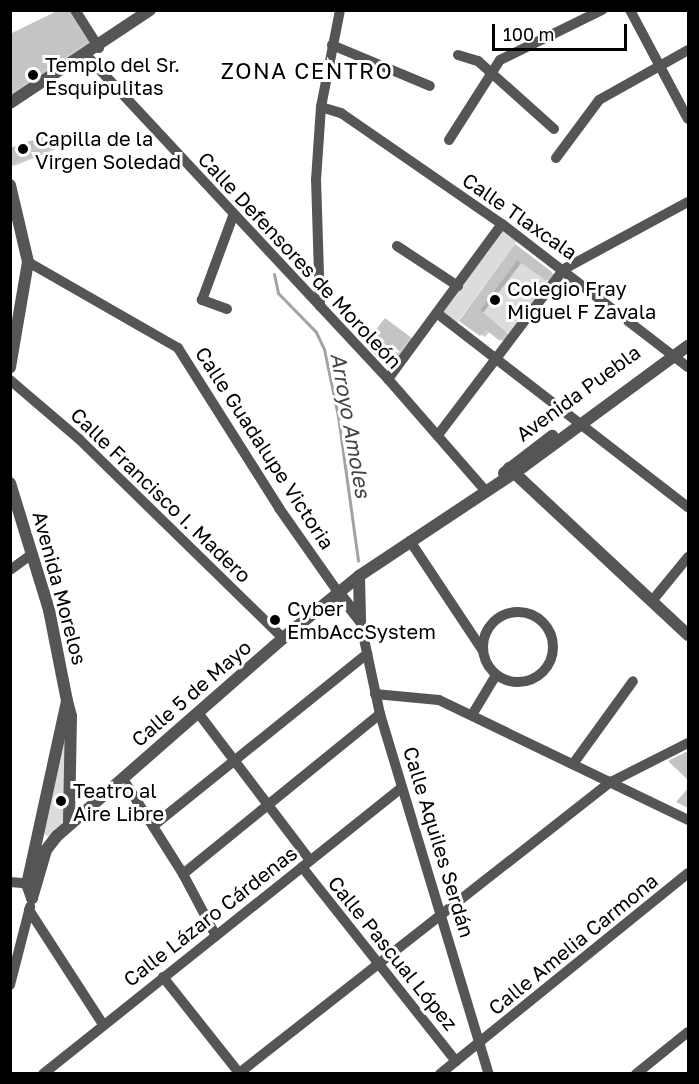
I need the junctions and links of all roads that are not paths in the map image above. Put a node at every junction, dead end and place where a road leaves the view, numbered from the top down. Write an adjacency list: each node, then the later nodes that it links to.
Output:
1 (75, 10): 7 (street)
2 (150, 10): 7 (street)
3 (340, 10): 6 (street)
4 (602, 10): 12 (street)
5 (630, 10): 11 (street)
6 (332, 45): 13 (street); 15 (street)
7 (99, 48): 10 (street)
8 (688, 50): 11 (street)
9 (458, 55): 12 (street)
10 (87, 56): 14 (street); 23 (street, Calle Defensores de Moroleón)
11 (660, 66): 16 (street); 19 (street)
12 (490, 70): 17 (street); 18 (street)
13 (430, 86)
14 (10, 103)
15 (321, 107): 24 (street, Calle Tlaxcala); 29 (street)
16 (688, 119)
17 (554, 129)
18 (449, 140)
19 (556, 158)
20 (10, 184): 22 (street)
21 (688, 202): 27 (street)
22 (15, 216): 26 (street)
23 (233, 216): 29 (street, Calle Defensores de Moroleón); 30 (street)
24 (502, 224): 27 (street, Calle Tlaxcala); 28 (street)
25 (397, 246): 28 (street)
26 (28, 262): 36 (street); 51 (street, Calle Guadalupe Victoria)
27 (564, 269): 34 (street, Calle Tlaxcala); 35 (street)
28 (458, 286): 31 (street)
29 (320, 306): 38 (street, Calle Defensores de Moroleón)
30 (227, 309)
31 (438, 314): 35 (street); 38 (street)
32 (688, 337): 34 (street, Avenida Puebla)
33 (688, 346): 34 (street, Avenida Puebla)
34 (672, 354): 37 (street, Calle Tlaxcala); 40 (street, Avenida Puebla)
35 (496, 360): 40 (street); 41 (street)
36 (10, 366)
37 (688, 367)
38 (388, 379): 41 (street, Calle Defensores de Moroleón)
39 (10, 380): 55 (street, Calle Francisco I. Madero)
40 (579, 422): 42 (street, Avenida Puebla); 45 (street)
41 (438, 435): 44 (street, Calle Defensores de Moroleón)
42 (511, 470): 44 (street, Avenida Puebla); 52 (street)
43 (10, 483): 47 (street, Avenida Morelos)
44 (489, 487): 46 (street, Avenida Puebla)
45 (688, 507)
46 (410, 541): 50 (street, Avenida Puebla); 56 (street)
47 (31, 555): 49 (street); 61 (street, Avenida Morelos)
48 (688, 557): 52 (street)
49 (10, 570)
50 (359, 576): 51 (street, Avenida Puebla); 53 (street, Calle Aquiles Serdán)
51 (338, 592): 53 (street, Calle Aquiles Serdán); 55 (street, Calle 5 de Mayo)
52 (652, 601): 54 (street)
53 (360, 620): 57 (street, Calle Aquiles Serdán)
54 (688, 635)
55 (283, 638): 62 (street, Calle 5 de Mayo)
56 (483, 652): 58 (street); 58 (street)
57 (367, 654): 60 (street, Calle Aquiles Serdán); 66 (street)
58 (496, 675): 64 (street)
59 (633, 681): 67 (street)
60 (375, 694): 63 (street, Calle Aquiles Serdán); 64 (street)
61 (67, 700): 73 (street); 75 (street, Avenida Morelos)
62 (199, 714): 66 (street, Calle Pascual López); 68 (street, Calle 5 de Mayo)
63 (380, 714): 70 (street, Calle Aquiles Serdán); 71 (street)
64 (472, 715): 67 (street)
65 (688, 743): 69 (street)
66 (233, 761): 71 (street, Calle Pascual López); 74 (street)
67 (573, 764): 69 (street)
68 (123, 779): 73 (street, Calle 5 de Mayo); 74 (street)
69 (611, 782): 72 (street); 83 (street)
70 (401, 788): 77 (street, Calle Lázaro Cárdenas); 83 (street, Calle Aquiles Serdán)
71 (267, 805): 77 (street, Calle Pascual López); 79 (street)
72 (688, 820)
73 (69, 823): 76 (street, Calle 5 de Mayo)
74 (153, 826): 79 (street)
75 (39, 833): 76 (street); 81 (street, Avenida Morelos)
76 (57, 836): 81 (street, Calle 5 de Mayo)
77 (306, 864): 84 (street, Calle Lázaro Cárdenas); 85 (street, Calle Pascual López)
78 (688, 873): 90 (street, Calle Amelia Carmona)
79 (183, 874): 84 (street)
80 (10, 882): 81 (street)
81 (32, 884): 82 (street)
82 (30, 904): 87 (street); 88 (street)
83 (440, 916): 85 (street); 90 (street, Calle Aquiles Serdán)
84 (216, 936): 86 (street, Calle Lázaro Cárdenas)
85 (380, 964): 91 (street, Calle Pascual López); 92 (street)
86 (163, 977): 88 (street, Calle Lázaro Cárdenas); 92 (street)
87 (10, 985)
88 (102, 1023): 93 (street, Calle Lázaro Cárdenas)
89 (688, 1032): 96 (street)
90 (481, 1042): 91 (street, Calle Amelia Carmona); 95 (street, Calle Aquiles Serdán)
91 (456, 1061): 94 (street, Calle Amelia Carmona)
92 (239, 1073)
93 (43, 1074)
94 (440, 1074)
95 (489, 1074)
96 (636, 1074)

